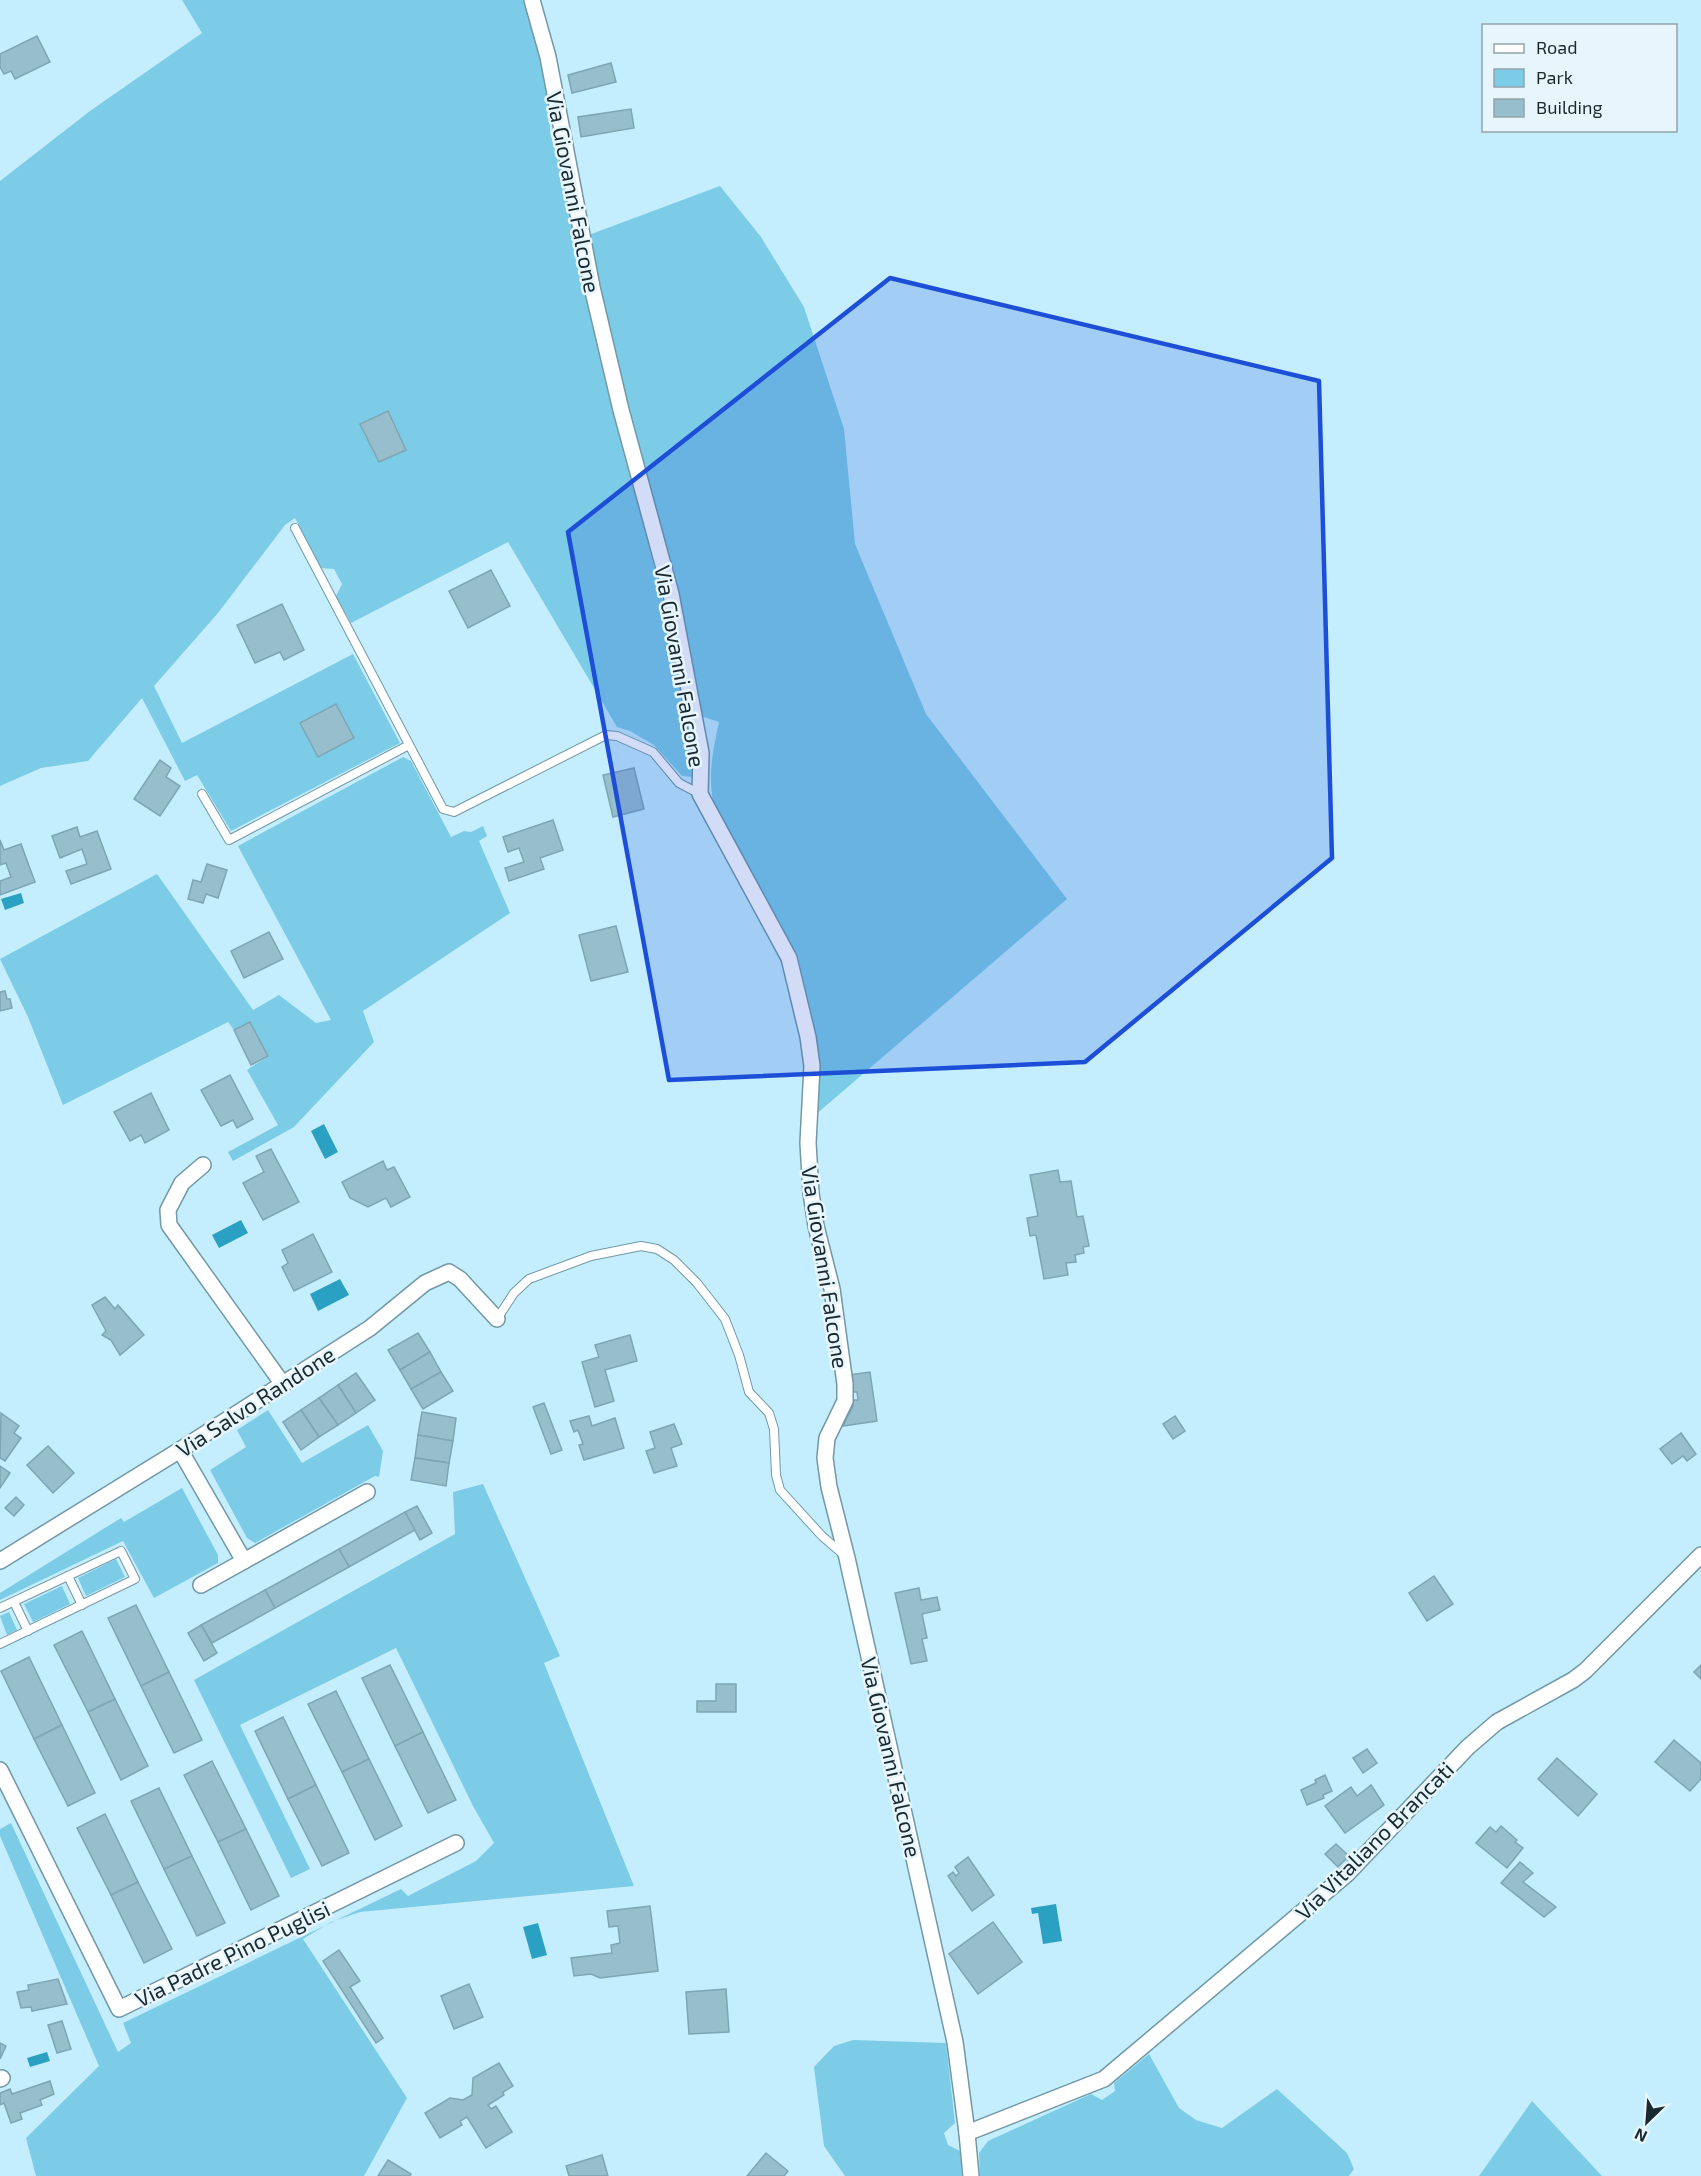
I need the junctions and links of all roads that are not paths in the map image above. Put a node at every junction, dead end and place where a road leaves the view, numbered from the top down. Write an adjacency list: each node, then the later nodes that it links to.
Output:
1 (532, 0): 5 (street, Via Giovanni Falcone)
2 (295, 528): 3 (lane)
3 (409, 745): 4 (lane); 5 (lane)
4 (202, 794)
5 (700, 794): 12 (street, Via Giovanni Falcone)
6 (203, 1165): 8 (street)
7 (497, 1319): 8 (street, Via Salvo Randone); 12 (lane)
8 (282, 1383): 9 (street, Via Salvo Randone)
9 (180, 1450): 13 (street, Via Salvo Randone); 14 (street)
10 (367, 1492): 14 (street)
11 (1701, 1555): 24 (street, Via Vitaliano Brancati)
12 (847, 1558): 24 (street, Via Giovanni Falcone)
13 (0, 1561)
14 (244, 1561): 16 (street)
15 (68, 1576): 17 (lane); 18 (lane); 18 (lane)
16 (201, 1585)
17 (14, 1602): 19 (lane); 20 (lane)
18 (82, 1605): 20 (lane)
19 (0, 1608)
20 (28, 1631): 21 (lane)
21 (0, 1644)
22 (0, 1770): 23 (street, Via Padre Pino Puglisi)
23 (456, 1843)
24 (968, 2133): 25 (street, Via Giovanni Falcone)
25 (971, 2176)

